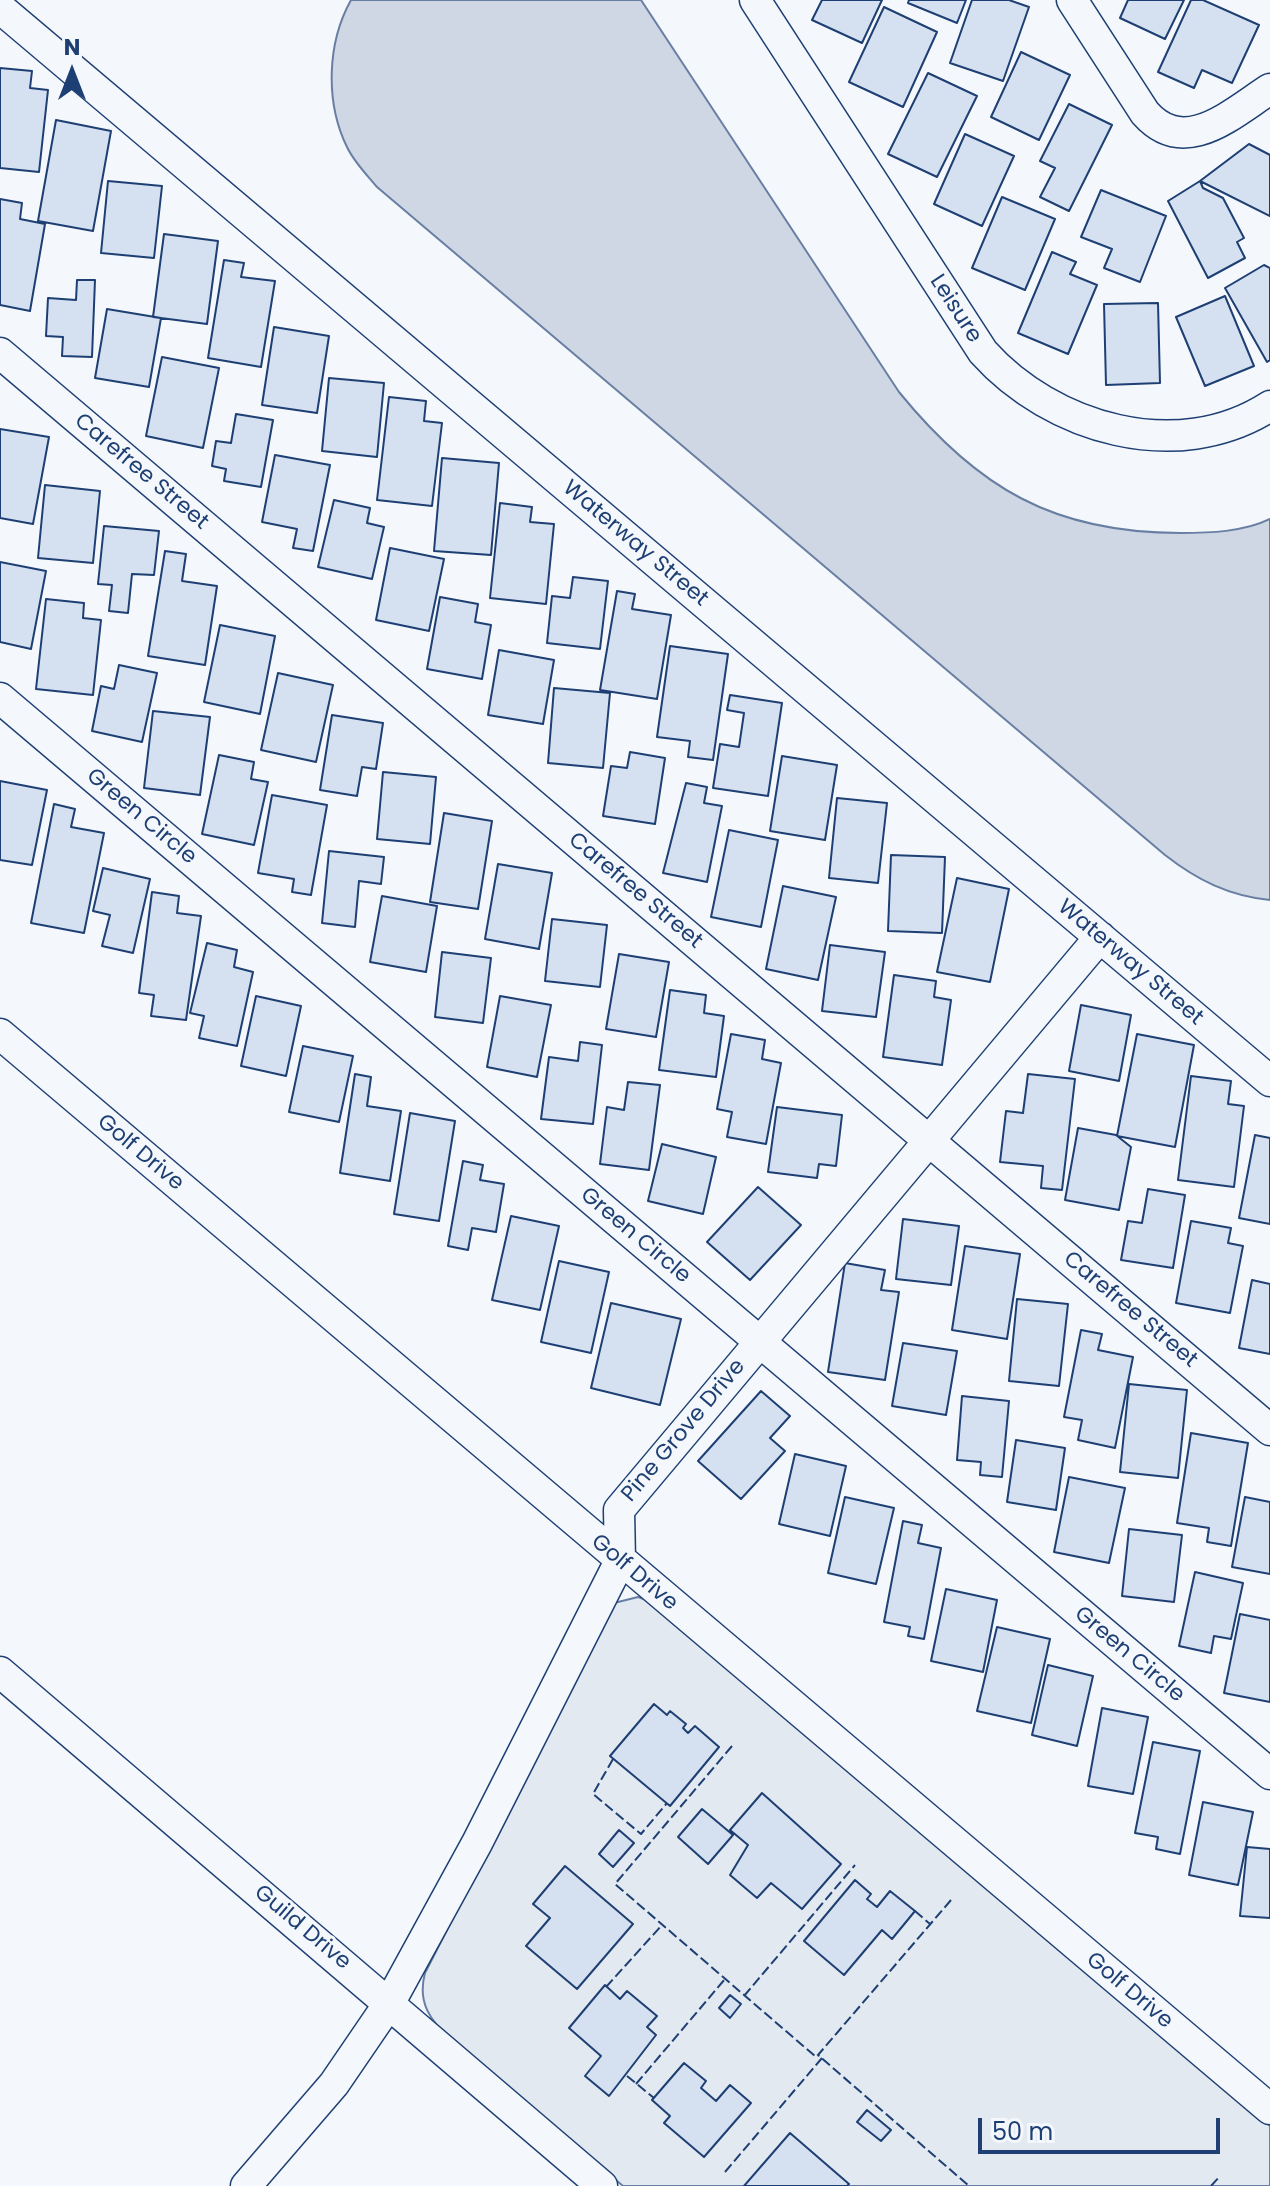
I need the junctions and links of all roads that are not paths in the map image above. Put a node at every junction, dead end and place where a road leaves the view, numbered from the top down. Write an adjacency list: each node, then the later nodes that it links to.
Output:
1 (755, 0): 6 (street, Leisure)
2 (1072, 0): 4 (street)
3 (0, 8): 8 (street, Waterway Street)
4 (1270, 89)
5 (0, 353): 11 (street, Carefree Street)
6 (1270, 406)
7 (0, 698): 12 (street, Green Circle)
8 (1100, 937): 10 (street, Waterway Street); 11 (street, Pine Grove Drive)
9 (0, 1034): 14 (street, Golf Drive)
10 (1270, 1081)
11 (928, 1139): 12 (street, Pine Grove Drive); 13 (street, Carefree Street)
12 (758, 1341): 14 (street, Pine Grove Drive); 16 (street, Green Circle)
13 (1270, 1430)
14 (620, 1561): 17 (street, Pine Grove Drive); 18 (street, Golf Drive)
15 (0, 1672): 17 (street, Guild Drive)
16 (1270, 1774)
17 (390, 2002): 19 (street, Pine Grove Drive); 20 (street, Guild Drive)
18 (1270, 2109)
19 (246, 2186)
20 (602, 2186)

